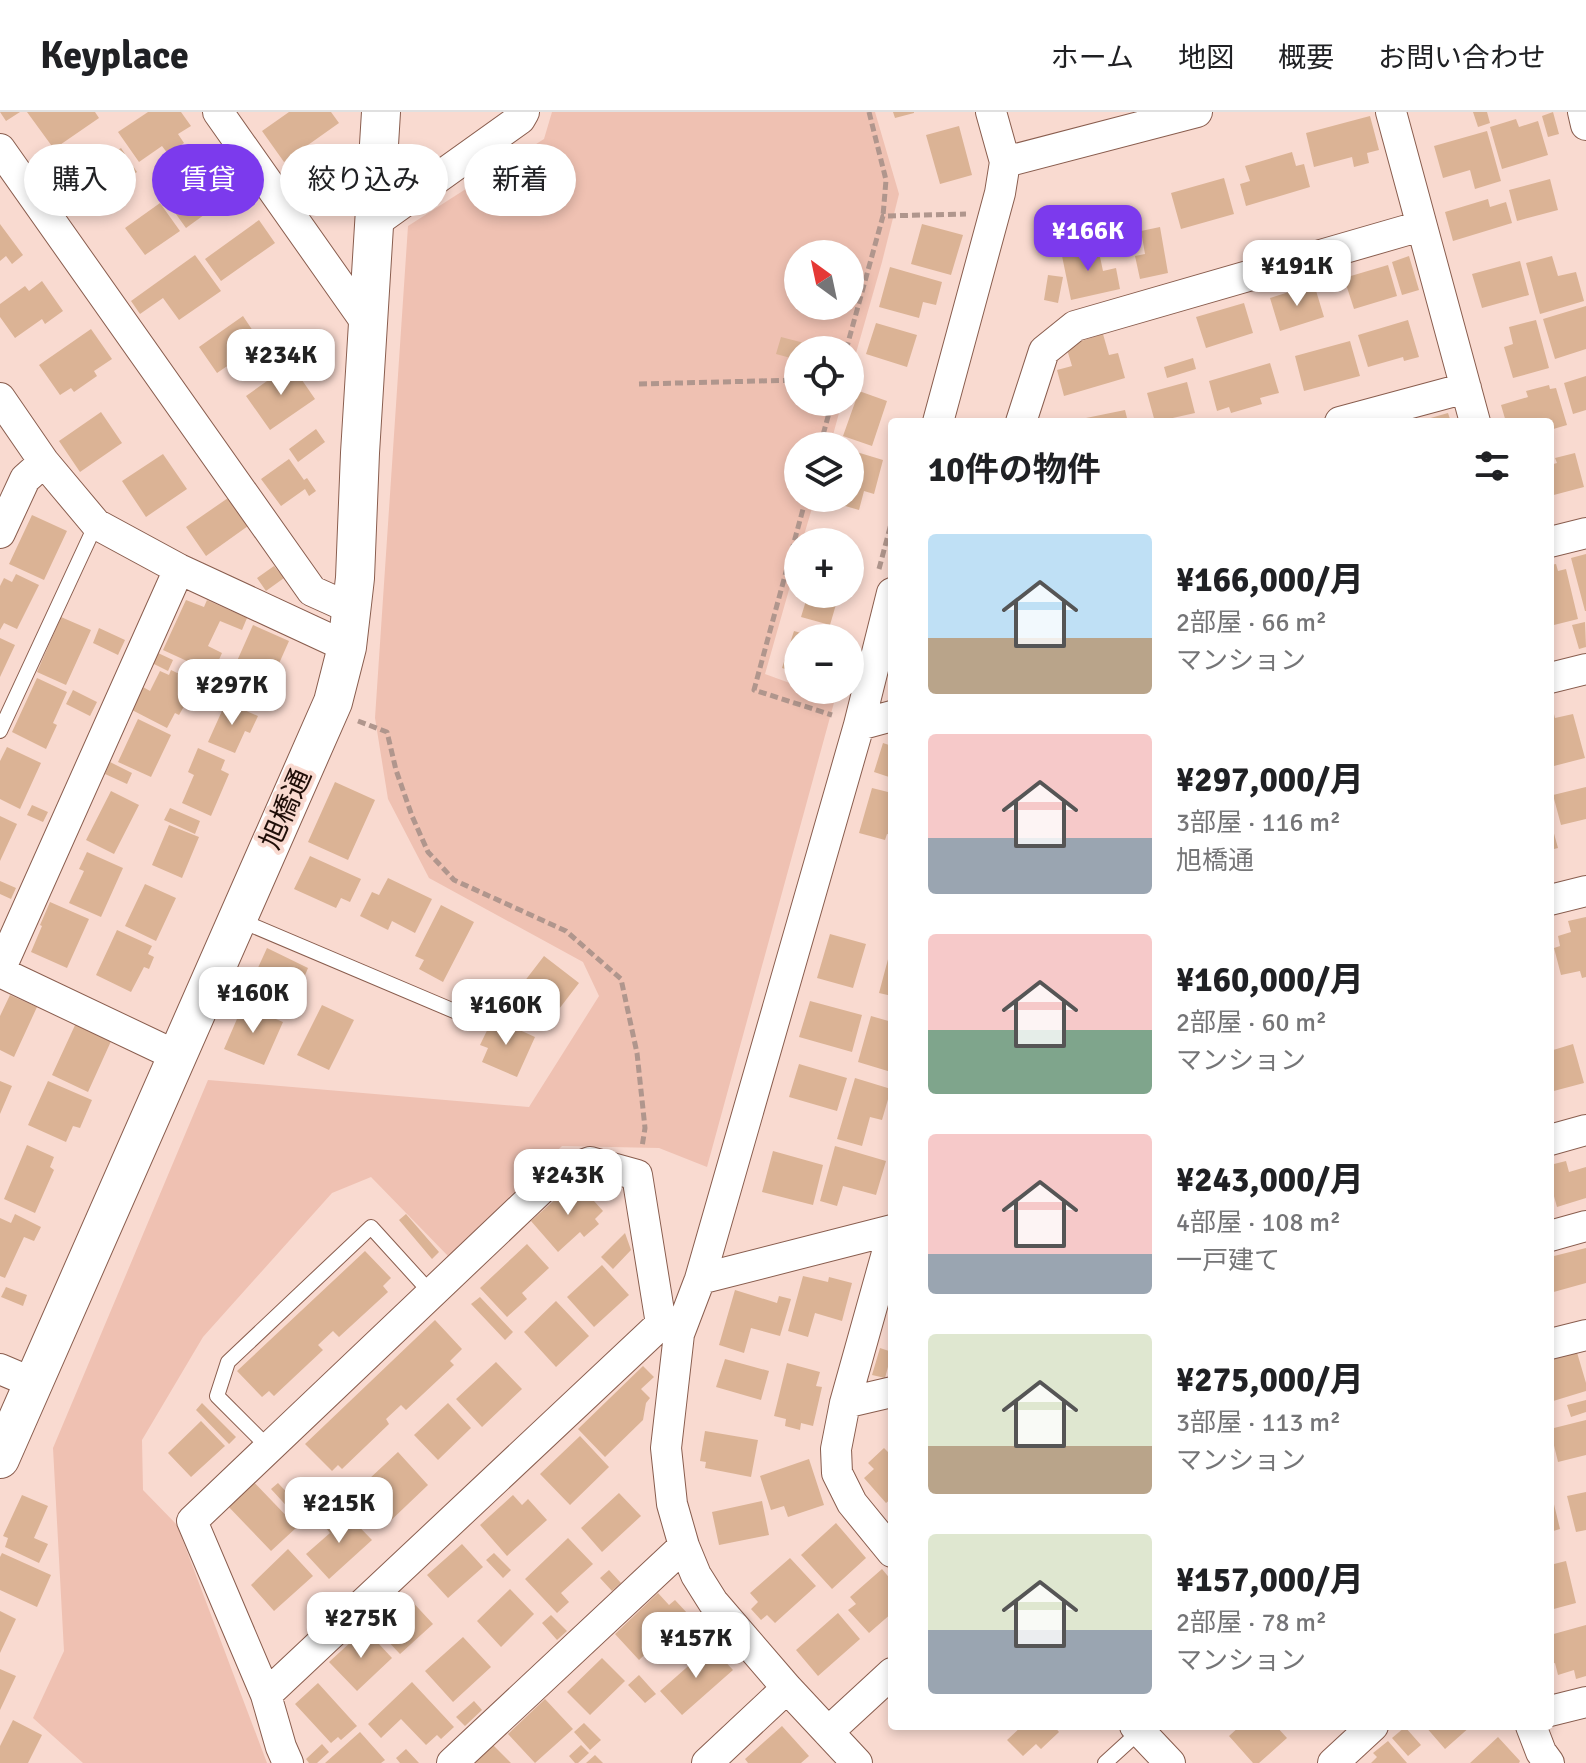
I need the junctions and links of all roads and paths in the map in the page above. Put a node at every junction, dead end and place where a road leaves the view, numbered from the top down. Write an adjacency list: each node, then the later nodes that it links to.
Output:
1 (218, 112): 16 (street)
2 (381, 112): 14 (street, 旭橋通)
3 (524, 112): 14 (street)
4 (869, 112): 13 (path)
5 (991, 112): 11 (street)
6 (1193, 112): 11 (street)
7 (1391, 112): 15 (street)
8 (1583, 112): 9 (street)
9 (1586, 125)
10 (0, 149): 34 (street)
11 (1005, 162): 22 (street)
12 (972, 214): 13 (path)
13 (883, 216): 17 (path)
14 (376, 222): 16 (street, 旭橋通)
15 (1421, 226): 20 (street); 23 (street)
16 (368, 325): 34 (street, 旭橋通)
17 (850, 336)
18 (784, 380): 19 (path)
19 (639, 384)
20 (1466, 388): 24 (street); 25 (street)
21 (0, 398): 26 (street)
22 (939, 418)
23 (1022, 418)
24 (1355, 418)
25 (1474, 418)
26 (44, 462): 28 (street); 29 (street)
27 (802, 512): 39 (path)
28 (96, 524): 32 (street); 40 (lane)
29 (0, 533)
30 (1586, 533): 31 (street)
31 (1554, 541)
32 (179, 569): 35 (street); 45 (street)
33 (888, 605): 39 (street)
34 (352, 609): 35 (street, 旭橋通)
35 (347, 647): 41 (street, 旭橋通)
36 (1586, 669): 37 (street)
37 (1554, 677)
38 (888, 716): 39 (street)
39 (850, 721): 55 (street)
40 (0, 731)
41 (317, 739): 44 (street, 旭橋通); 50 (path)
42 (1586, 891): 43 (street)
43 (1554, 899)
44 (237, 919): 46 (lane); 47 (street, 旭橋通)
45 (0, 971): 47 (street)
46 (466, 1016)
47 (177, 1056): 60 (street, 旭橋通)
48 (1586, 1130): 49 (street)
49 (1554, 1139)
50 (637, 1175): 56 (street); 57 (street)
51 (1586, 1226): 53 (street)
52 (888, 1234): 55 (street)
53 (1554, 1235)
54 (888, 1247): 62 (street)
55 (700, 1279): 57 (street)
56 (431, 1293): 63 (street); 63 (lane)
57 (670, 1329): 65 (street); 69 (street)
58 (1586, 1335): 59 (street)
59 (1554, 1343)
60 (17, 1376): 64 (street, 旭橋通)
61 (888, 1393): 62 (street)
62 (845, 1403): 66 (street)
63 (269, 1448): 69 (street)
64 (0, 1459)
65 (684, 1546): 68 (street); 78 (street)
66 (888, 1547)
67 (888, 1677): 76 (street)
68 (787, 1688): 76 (street); 79 (street)
69 (266, 1695): 77 (street)
70 (1586, 1702): 71 (street)
71 (1554, 1710)
72 (1136, 1730): 81 (lane)
73 (1140, 1730): 82 (street)
74 (1369, 1730): 83 (street)
75 (1533, 1730): 84 (street)
76 (828, 1732): 80 (street)
77 (288, 1763)
78 (452, 1763)
79 (707, 1763)
80 (857, 1763)
81 (1105, 1763)
82 (1170, 1763)
83 (1333, 1763)
84 (1549, 1763)

